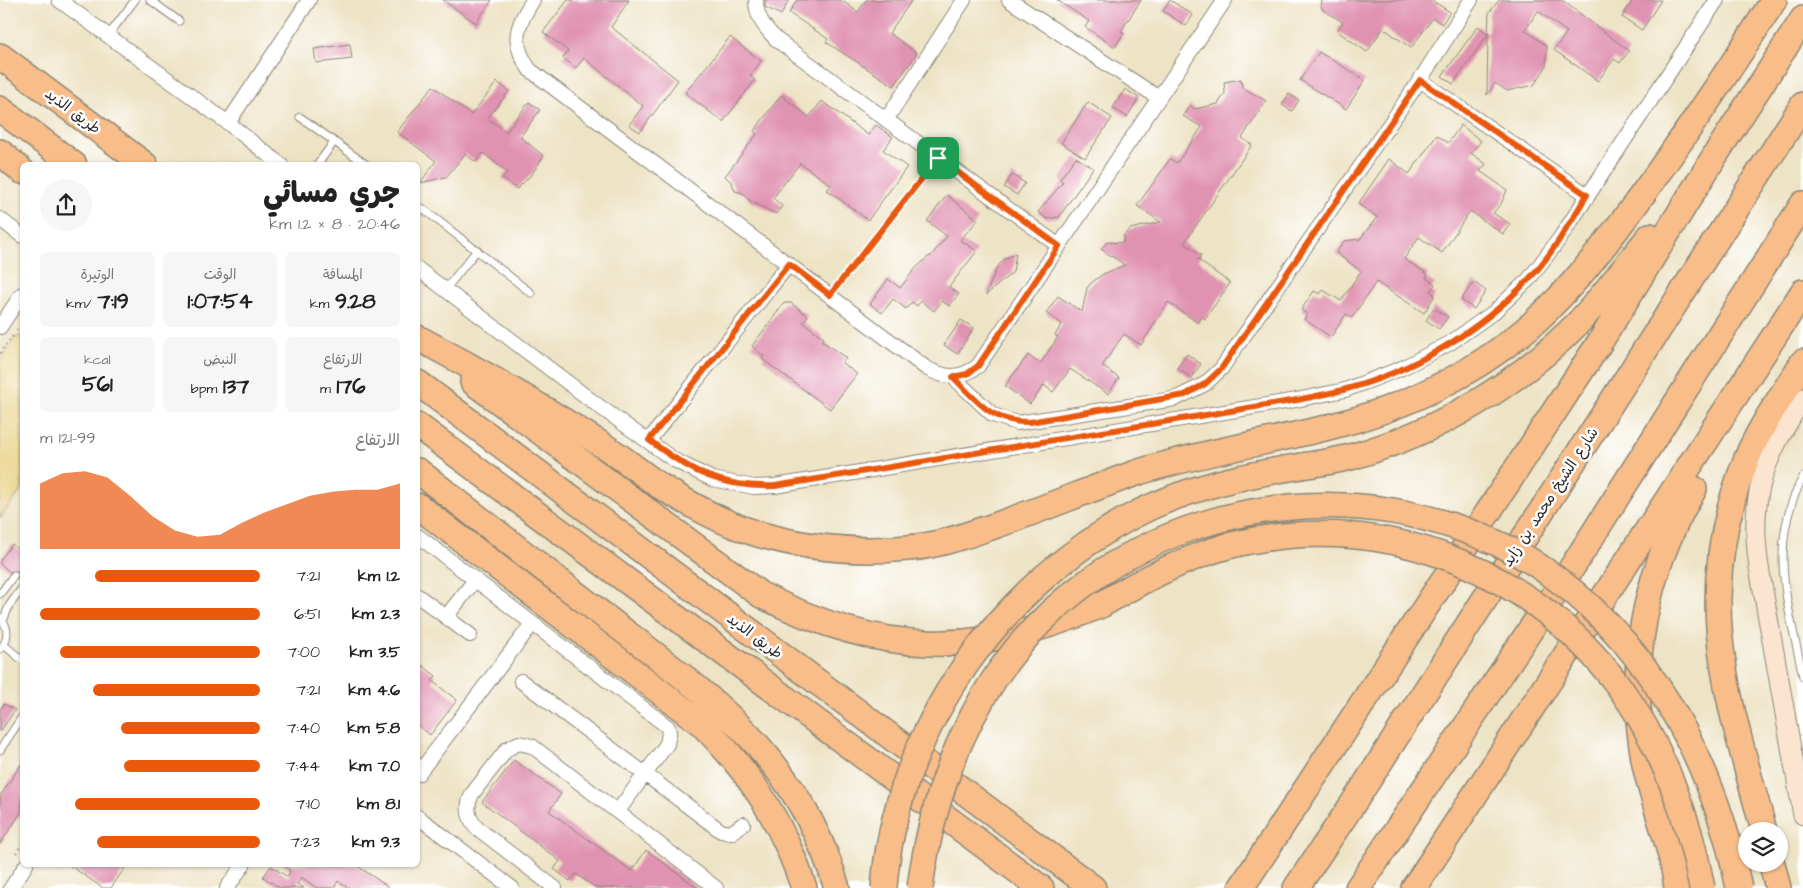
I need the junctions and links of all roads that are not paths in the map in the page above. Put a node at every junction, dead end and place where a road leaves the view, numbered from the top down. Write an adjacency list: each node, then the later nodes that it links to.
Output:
1 (59, 0): 15 (street)
2 (135, 0): 15 (lane)
3 (150, 0): 14 (lane)
4 (309, 0): 23 (street)
5 (533, 0): 40 (street)
6 (756, 0): 22 (street)
7 (964, 0): 22 (street)
8 (1009, 0): 18 (street)
9 (1225, 0): 18 (street)
10 (1472, 0): 17 (street)
11 (1717, 0): 33 (street)
12 (1774, 0): 48 (highway)
13 (1803, 19): 26 (highway)
14 (179, 21)
15 (108, 37): 23 (street)
16 (0, 56): 28 (highway, طريق الذيد)
17 (1420, 80): 33 (street); 51 (street)
18 (1159, 98): 38 (street)
19 (1803, 105): 97 (highway, شارع الشيخ محمد بن زايد)
20 (0, 109): 27 (highway)
21 (300, 117): 24 (lane)
22 (886, 120): 38 (street)
23 (228, 123): 29 (street)
24 (334, 142): 30 (lane); 31 (lane)
25 (0, 152): 32 (highway)
26 (1716, 154): 92 (highway, bridge); 96 (highway)
27 (70, 162)
28 (143, 162)
29 (277, 162)
30 (319, 162)
31 (363, 162)
32 (20, 169)
33 (1587, 195): 55 (street)
34 (1803, 204): 98 (highway)
35 (422, 208): 39 (lane)
36 (0, 219): 37 (street)
37 (20, 234)
38 (1059, 246): 51 (street)
39 (477, 250): 42 (lane); 44 (lane)
40 (789, 264): 51 (street); 55 (street)
41 (420, 271): 42 (street)
42 (445, 290): 55 (street)
43 (1803, 292): 47 (highway)
44 (531, 293)
45 (20, 297): 46 (street)
46 (0, 327)
47 (1779, 330): 99 (highway); 100 (highway)
48 (420, 340)
49 (420, 341): 101 (highway, bridge)
50 (1803, 362): 80 (highway)
51 (953, 377)
52 (420, 384): 95 (highway, طريق الذيد)
53 (1803, 398): 78 (street)
54 (420, 427): 94 (highway)
55 (649, 440)
56 (420, 473): 91 (highway)
57 (1803, 477): 71 (lane)
58 (420, 508): 90 (highway)
59 (420, 538): 61 (street)
60 (14, 575): 63 (lane)
61 (475, 580): 65 (street); 67 (street)
62 (20, 591): 66 (lane)
63 (0, 594)
64 (420, 598): 65 (street)
65 (446, 617): 68 (street)
66 (1, 619): 69 (lane)
67 (532, 624): 75 (street); 76 (street)
68 (470, 635)
69 (2, 647): 70 (lane)
70 (20, 659)
71 (1803, 677)
72 (521, 681): 76 (street)
73 (20, 720): 74 (lane)
74 (0, 750)
75 (420, 771)
76 (645, 774): 77 (street); 81 (street)
77 (618, 811): 88 (street); 89 (street)
78 (1803, 815)
79 (420, 819): 87 (street)
80 (1762, 822)
81 (743, 824)
82 (25, 867): 85 (street)
83 (241, 867): 86 (street)
84 (1774, 872): 103 (highway)
85 (11, 888)
86 (227, 888)
87 (512, 888)
88 (555, 888)
89 (716, 888)
90 (804, 888)
91 (837, 888)
92 (884, 888)
93 (920, 888): 102 (highway, bridge)
94 (1041, 888)
95 (1093, 888)
96 (1241, 888)
97 (1296, 888)
98 (1358, 888)
99 (1414, 888)
100 (1677, 888)
101 (1702, 888)
102 (1739, 888)
103 (1778, 888)

